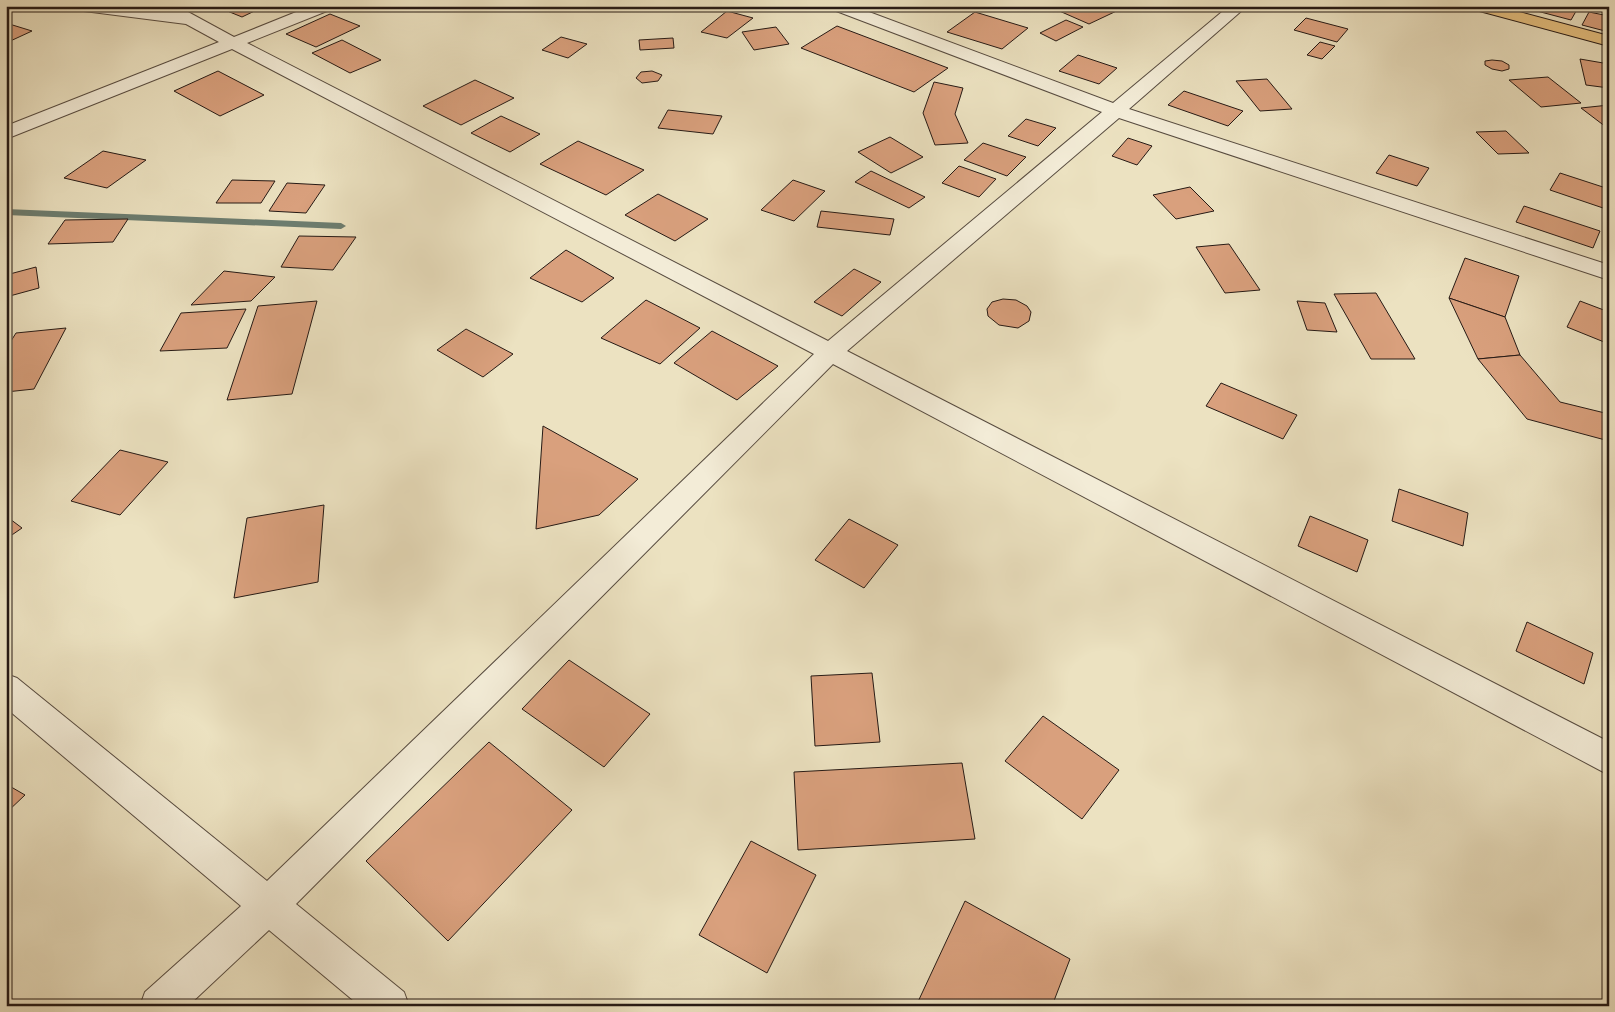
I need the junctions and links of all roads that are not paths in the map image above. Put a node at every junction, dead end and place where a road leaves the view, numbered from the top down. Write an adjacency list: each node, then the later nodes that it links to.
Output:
1 (84, 6): 7 (street)
2 (165, 6): 7 (street)
3 (326, 6): 9 (street)
4 (837, 6): 10 (street)
5 (1239, 6): 10 (street)
6 (1478, 6): 8 (highway)
7 (193, 21): 9 (street)
8 (1609, 41)
9 (233, 43): 11 (street); 13 (street)
10 (1114, 110): 12 (street); 13 (street)
11 (6, 133)
12 (1609, 273)
13 (830, 352): 15 (street); 16 (street)
14 (6, 688): 16 (street)
15 (1609, 759)
16 (269, 906): 17 (street); 18 (street)
17 (159, 1006)
18 (390, 1006)

